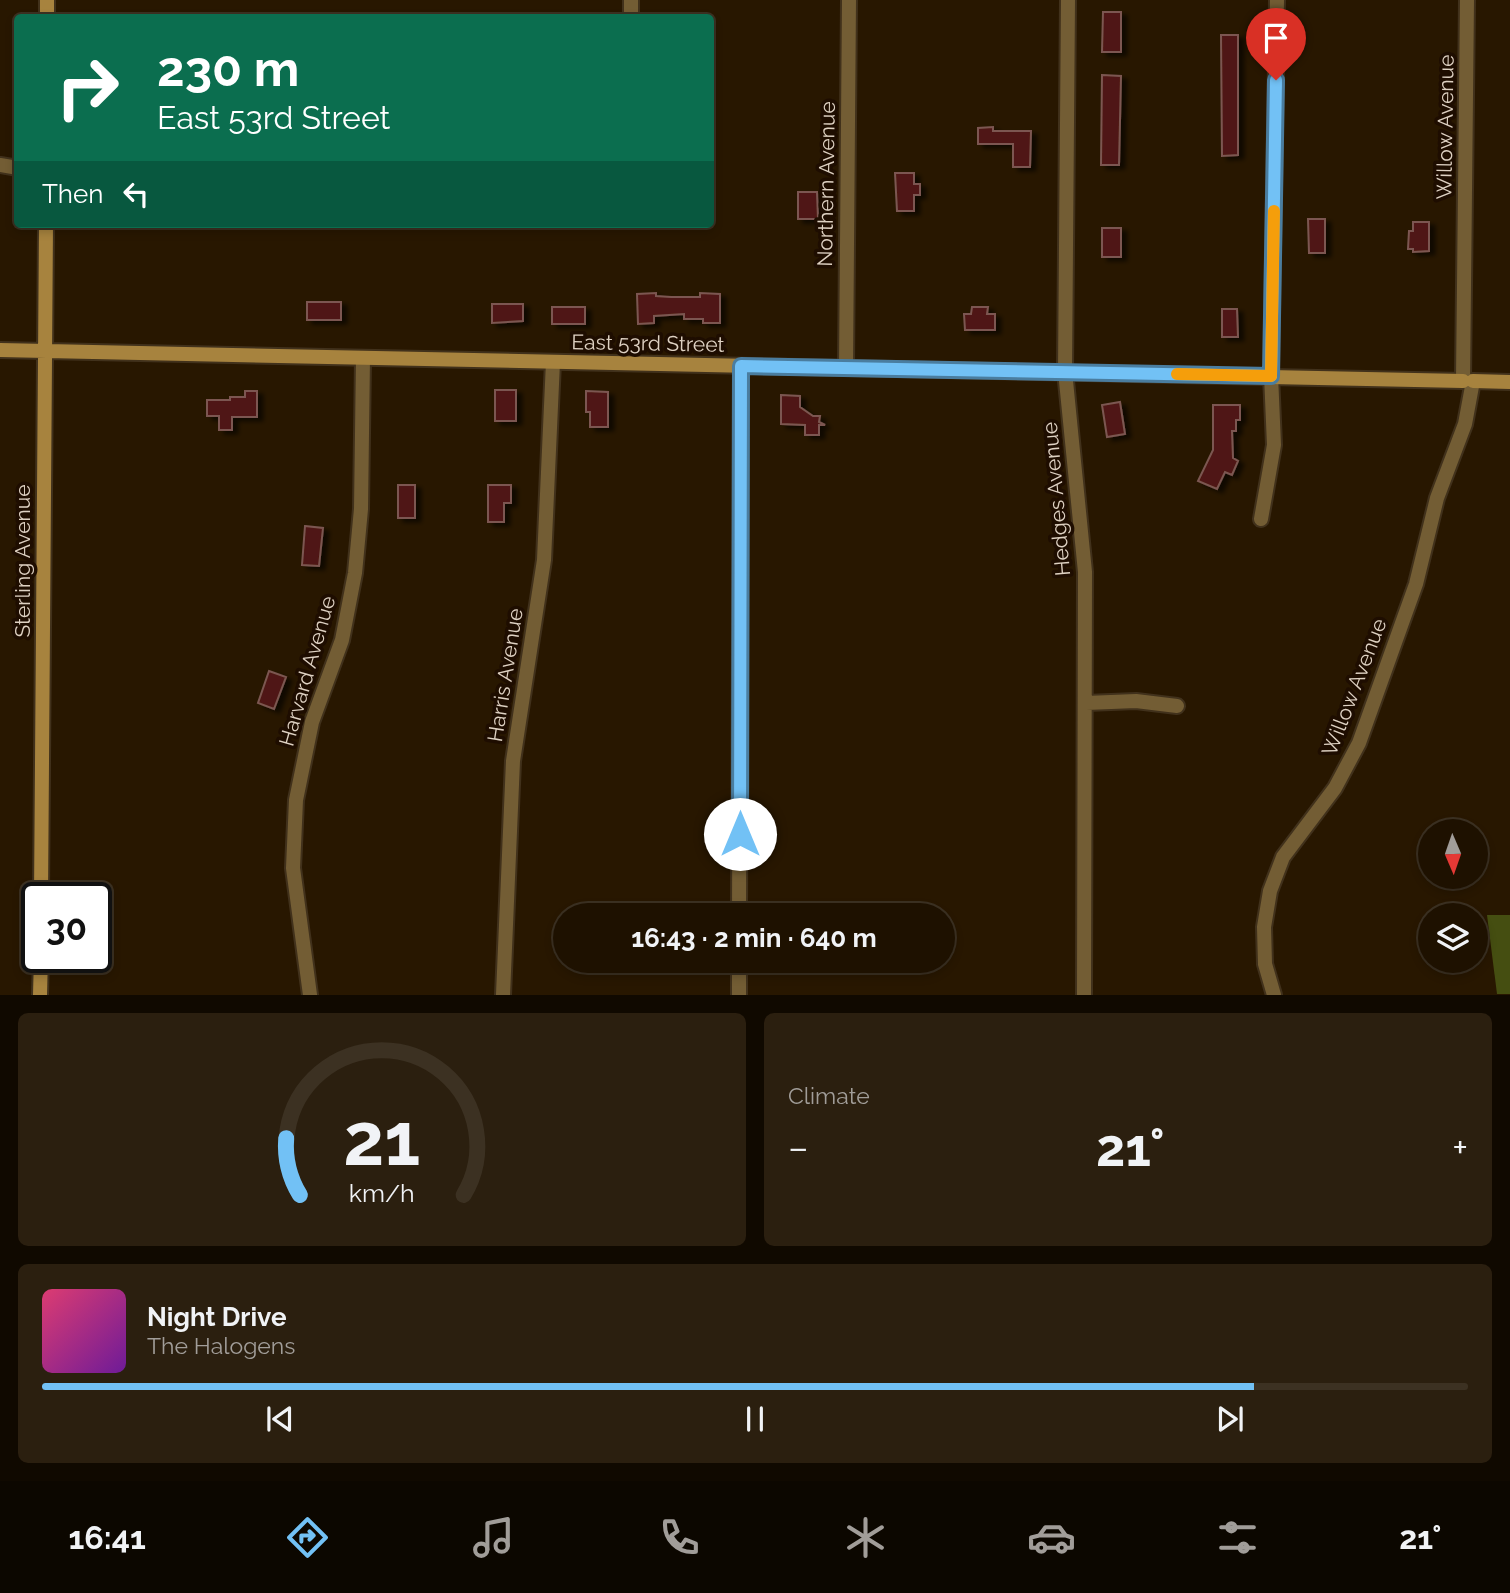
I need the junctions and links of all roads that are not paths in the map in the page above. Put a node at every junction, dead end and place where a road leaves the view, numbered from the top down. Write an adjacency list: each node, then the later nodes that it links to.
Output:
1 (849, 0): 11 (street, Northern Avenue)
2 (1068, 0): 12 (street, Hedges Avenue)
3 (1277, 0): 13 (street)
4 (1467, 0): 14 (street, Willow Avenue)
5 (46, 228): 7 (street, Sterling Avenue)
6 (0, 350): 7 (street, East 53rd Street)
7 (45, 351): 8 (street, East 53rd Street); 19 (street, Sterling Avenue)
8 (363, 358): 9 (street, East 53rd Street); 24 (street, Harvard Avenue)
9 (553, 362): 10 (street, East 53rd Street); 25 (street, Harris Avenue)
10 (741, 366): 11 (street, East 53rd Street); 20 (street)
11 (846, 368): 12 (street, East 53rd Street)
12 (1065, 371): 13 (street, East 53rd Street); 17 (street, Hedges Avenue)
13 (1271, 376): 14 (street, East 53rd Street); 16 (street)
14 (1468, 381): 15 (street, East 53rd Street); 28 (street, Willow Avenue)
15 (1510, 382)
16 (1261, 519)
17 (1086, 703): 18 (street); 27 (street, Hedges Avenue)
18 (1177, 706)
19 (41, 882)
20 (739, 903)
21 (41, 973): 23 (street)
22 (739, 973): 26 (street)
23 (40, 995)
24 (310, 995)
25 (503, 995)
26 (739, 995)
27 (1084, 995)
28 (1274, 995)

